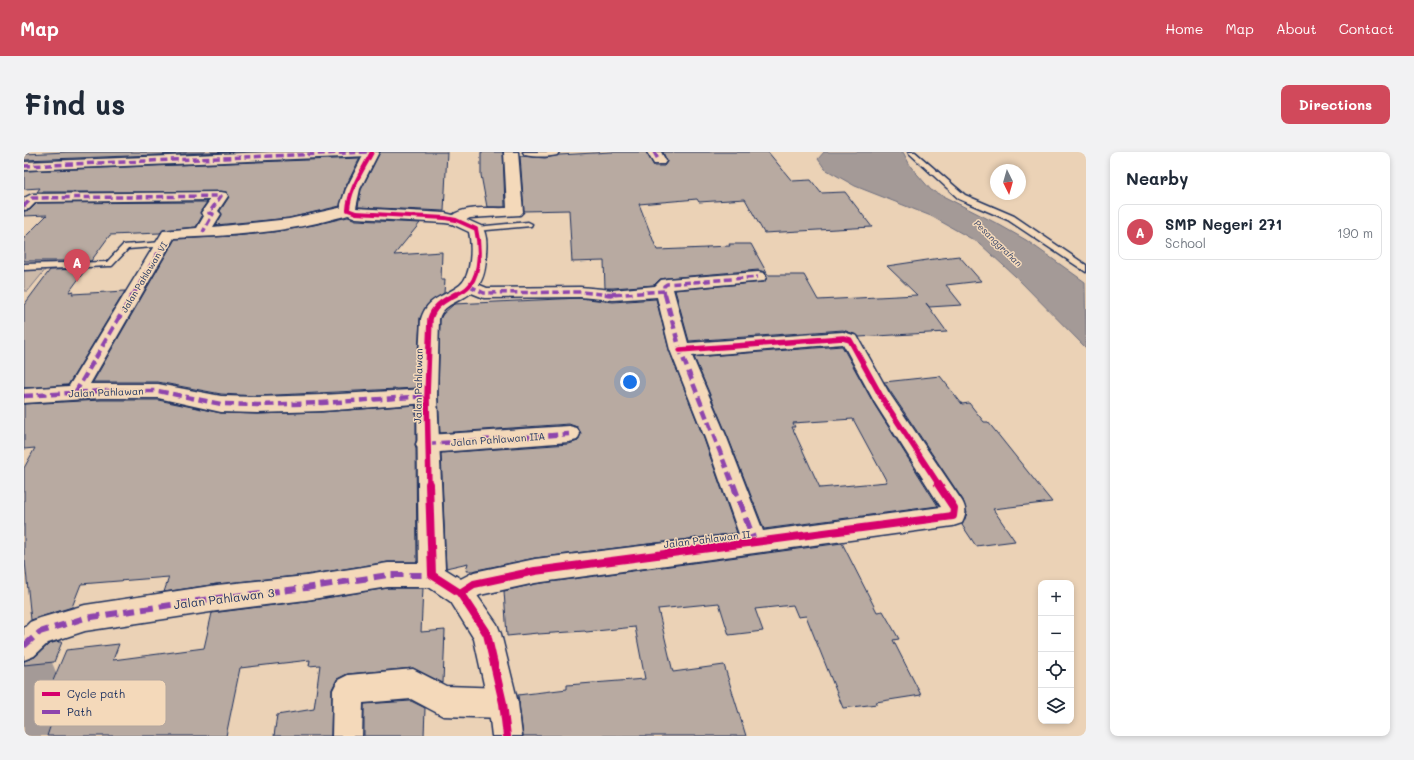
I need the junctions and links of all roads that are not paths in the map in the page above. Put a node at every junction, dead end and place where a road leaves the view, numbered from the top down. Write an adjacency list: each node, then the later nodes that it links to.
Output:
1 (369, 152): 7 (street)
2 (372, 152): 10 (street)
3 (511, 152): 11 (street)
4 (530, 152): 5 (street)
5 (552, 152)
6 (911, 152): 17 (lane)
7 (244, 155): 8 (street)
8 (24, 166)
9 (24, 206): 14 (street)
10 (348, 210): 11 (street); 14 (street, Jalan Pahlawan VI)
11 (456, 220): 13 (street)
12 (528, 224): 13 (lane)
13 (476, 230): 19 (street)
14 (203, 232): 15 (street, Jalan Pahlawan VI)
15 (164, 244): 16 (lane); 22 (street, Jalan Pahlawan VI)
16 (24, 267)
17 (1086, 269)
18 (758, 277): 20 (street)
19 (470, 286): 20 (street); 24 (street, Jalan Pahlawan)
20 (664, 291): 21 (street, Jalan Pahlawan II)
21 (680, 350): 27 (street, Jalan Pahlawan II); 27 (street, Jalan Pahlawan II)
22 (75, 393): 23 (street, Jalan Pahlawan); 24 (street, Jalan Pahlawan)
23 (24, 396)
24 (427, 396): 26 (street, Jalan Pahlawan)
25 (568, 434): 26 (street, Jalan Pahlawan IIA)
26 (427, 444): 28 (street, Jalan Pahlawan)
27 (755, 544): 29 (street, Jalan Pahlawan II)
28 (432, 575): 29 (street); 30 (street, Jalan Pahlawan 3)
29 (460, 593): 31 (street)
30 (32, 639)
31 (503, 703): 32 (street); 33 (street)
32 (347, 736)
33 (507, 736)

